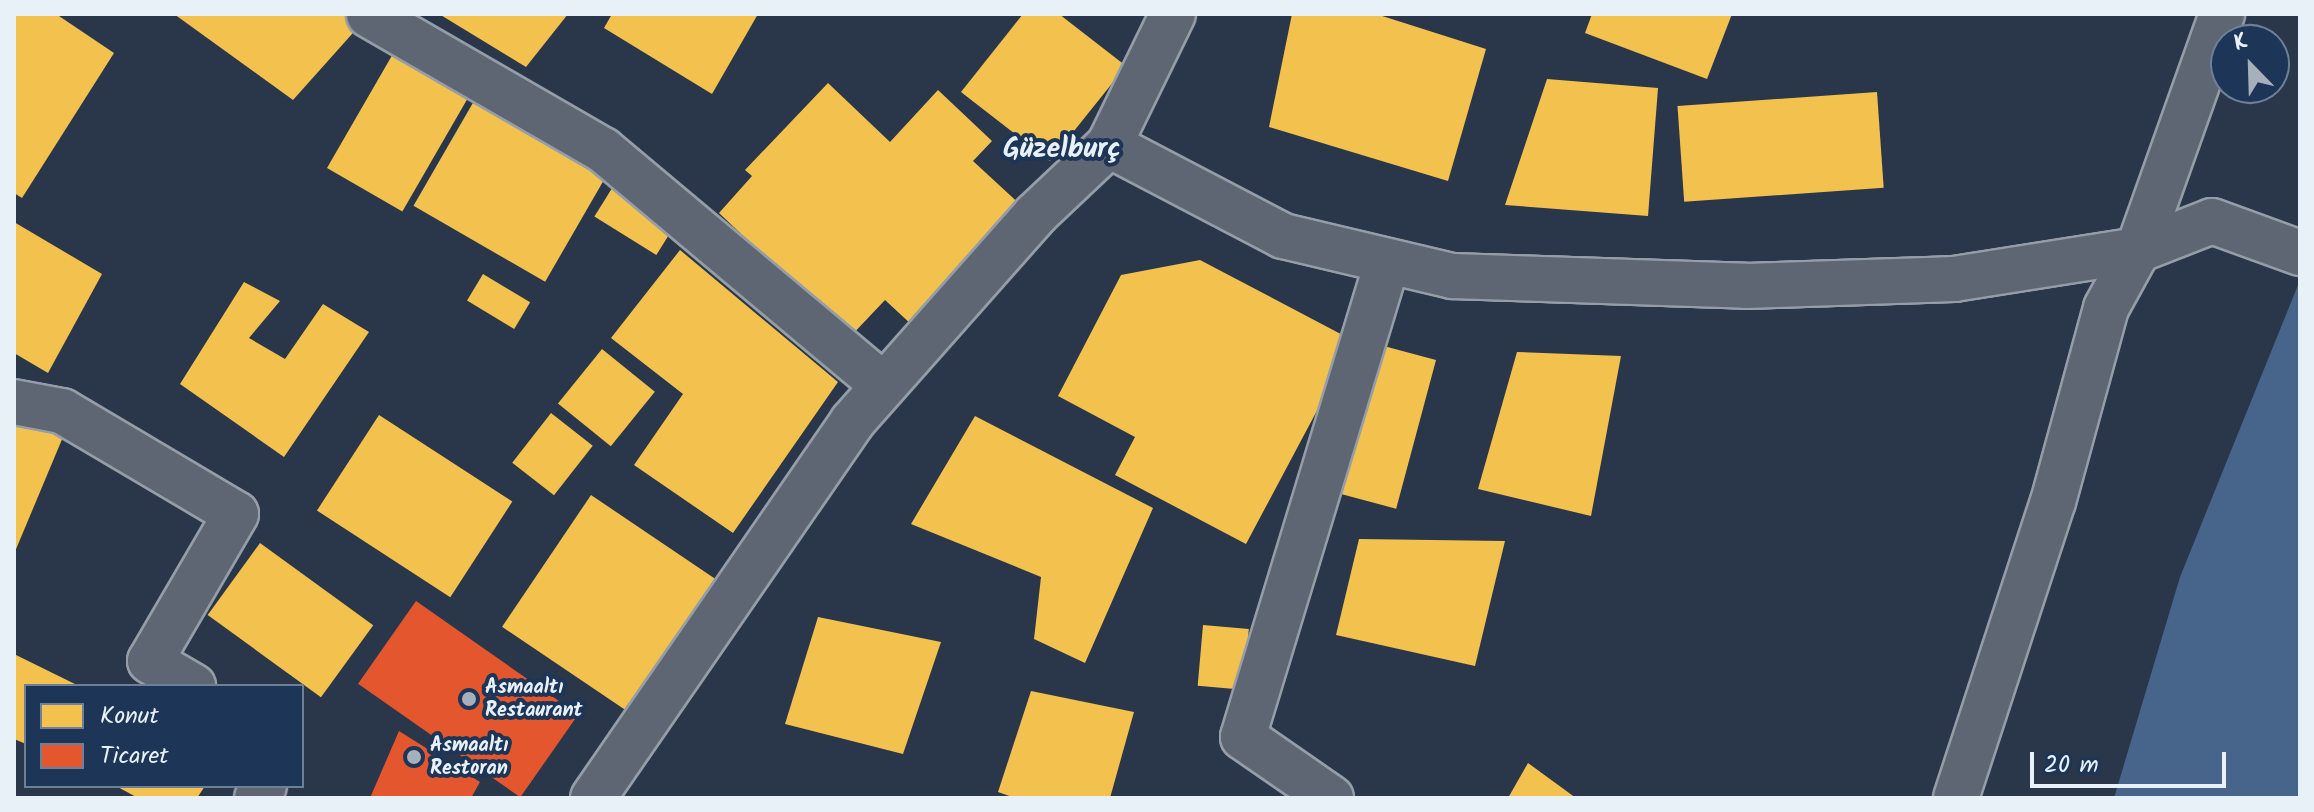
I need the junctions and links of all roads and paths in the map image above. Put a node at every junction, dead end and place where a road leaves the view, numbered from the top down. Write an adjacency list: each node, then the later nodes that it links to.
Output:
1 (1173, 14): 4 (street)
2 (2222, 14): 5 (street)
3 (369, 15): 8 (street)
4 (1109, 145): 7 (street); 8 (street)
5 (2138, 250): 6 (street); 7 (street); 13 (street)
6 (2300, 253)
7 (1387, 263): 12 (street)
8 (883, 385): 11 (street)
9 (14, 402): 10 (street)
10 (190, 684)
11 (593, 798)
12 (1331, 798)
13 (1956, 798)

